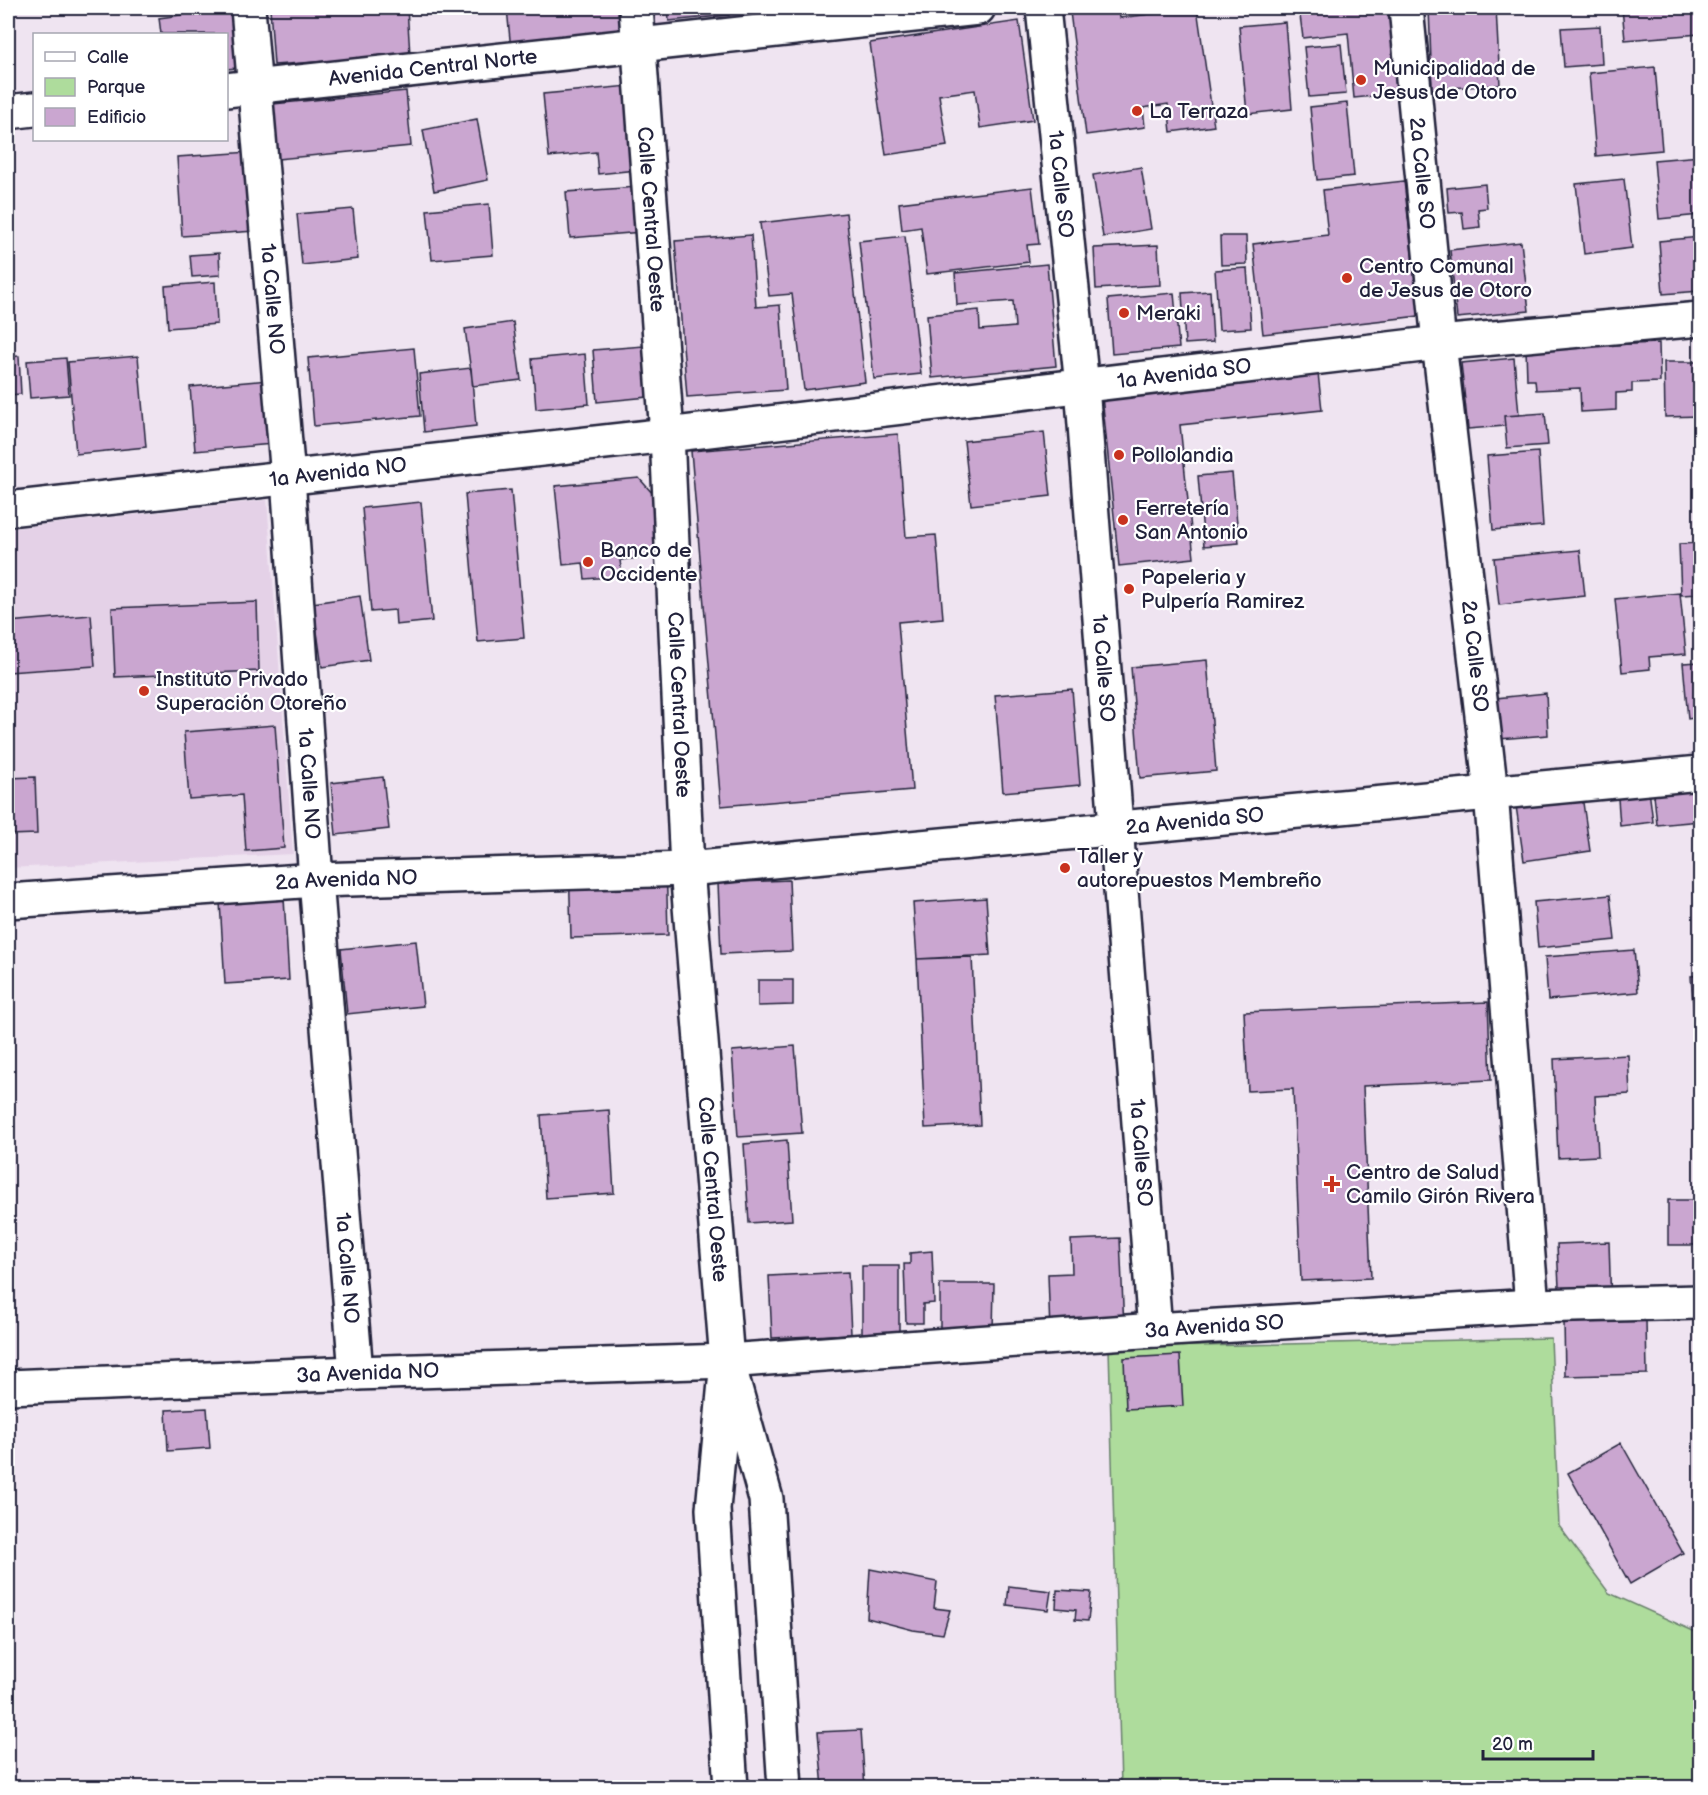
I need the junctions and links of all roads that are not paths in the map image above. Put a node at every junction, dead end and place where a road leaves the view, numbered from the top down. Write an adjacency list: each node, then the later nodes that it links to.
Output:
1 (248, 8): 7 (street, 1a Calle NO)
2 (636, 8): 6 (street, Calle Central Oeste)
3 (978, 8): 6 (street, Avenida Central Norte)
4 (1043, 8): 12 (street, 1a Calle SO)
5 (1406, 8): 11 (street, 2a Calle SO)
6 (639, 45): 7 (street, Avenida Central Norte); 13 (street, Calle Central Oeste)
7 (240, 89): 14 (street, 1a Calle NO)
8 (33, 109): 9 (street)
9 (8, 112)
10 (1701, 319): 11 (street, 1a Avenida SO)
11 (1440, 343): 12 (street, 1a Avenida SO); 17 (street, 2a Calle SO)
12 (1082, 386): 13 (street, 1a Avenida SO); 18 (street, 1a Calle SO)
13 (667, 435): 14 (street, 1a Avenida NO); 19 (street, Calle Central Oeste)
14 (288, 478): 15 (street, 1a Avenida NO); 20 (street, 1a Calle NO)
15 (8, 509)
16 (1701, 773): 17 (street, 2a Avenida SO)
17 (1491, 793): 18 (street, 2a Avenida SO); 23 (street, 2a Calle SO)
18 (1116, 828): 19 (street, 2a Avenida SO); 24 (street, 1a Calle SO)
19 (687, 869): 20 (street, 2a Avenida NO); 25 (street, Calle Central Oeste)
20 (316, 880): 21 (street, 2a Avenida NO); 26 (street, 1a Calle NO)
21 (8, 901)
22 (1701, 1302): 23 (street, 3a Avenida SO)
23 (1533, 1306): 24 (street, 3a Avenida SO)
24 (1155, 1330): 25 (street, 3a Avenida SO)
25 (727, 1361): 26 (street, 3a Avenida NO); 28 (street, Calle Central Oeste); 29 (street, Calle Central Oeste)
26 (356, 1373): 27 (street, 3a Avenida NO)
27 (8, 1387)
28 (730, 1788)
29 (785, 1788)

